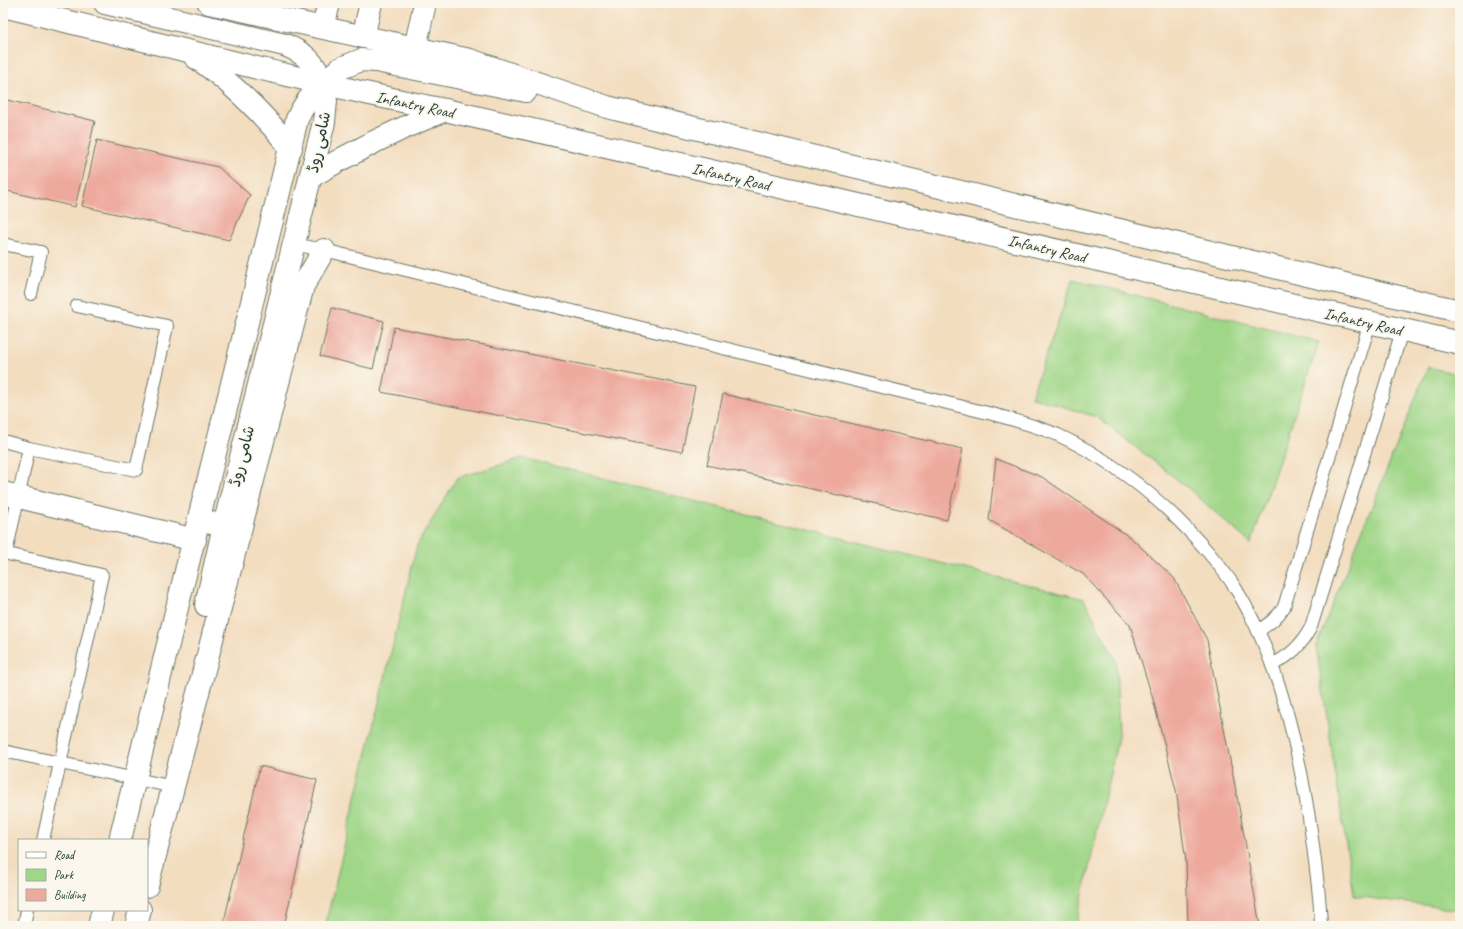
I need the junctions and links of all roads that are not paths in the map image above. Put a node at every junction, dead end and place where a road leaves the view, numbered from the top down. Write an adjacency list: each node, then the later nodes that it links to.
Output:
1 (105, 3): 11 (main road)
2 (208, 3): 7 (main road, Infantry Road)
3 (329, 3): 7 (main road)
4 (371, 3): 8 (main road)
5 (425, 3): 9 (main road)
6 (3, 6): 10 (main road, Infantry Road)
7 (323, 27): 8 (main road, Infantry Road)
8 (364, 37): 9 (main road, Infantry Road)
9 (415, 48): 12 (main road, Infantry Road)
10 (185, 50): 11 (main road, Infantry Road); 14 (main road)
11 (323, 83): 12 (main road); 13 (main road, Infantry Road); 14 (main road, شامی روڈ); 15 (main road, شامی روڈ)
12 (607, 107): 21 (main road, Infantry Road)
13 (445, 110): 15 (main road); 22 (main road, Infantry Road)
14 (290, 148): 29 (main road, شامی روڈ)
15 (310, 177): 17 (main road, شامی روڈ)
16 (3, 244): 19 (lane)
17 (293, 244): 18 (lane); 28 (main road, شامی روڈ)
18 (324, 250): 31 (lane); 32 (main road, شامی روڈ)
19 (31, 294)
20 (77, 306): 26 (lane)
21 (1460, 310)
22 (1370, 322): 23 (main road, Infantry Road); 31 (lane)
23 (1402, 331): 24 (main road, Infantry Road); 33 (lane)
24 (1460, 343)
25 (3, 441): 26 (lane)
26 (29, 448): 27 (lane)
27 (11, 494): 29 (main road); 30 (lane)
28 (224, 526): 29 (main road); 32 (main road, شامی روڈ)
29 (197, 530): 36 (main road, شامی روڈ)
30 (5, 553): 35 (lane)
31 (1258, 631): 33 (lane)
32 (210, 651): 37 (main road, شامی روڈ)
33 (1272, 665): 47 (lane)
34 (3, 751): 35 (lane)
35 (60, 762): 36 (lane); 38 (lane)
36 (135, 779): 37 (lane); 39 (main road, شامی روڈ)
37 (174, 787): 40 (main road, شامی روڈ)
38 (43, 839)
39 (120, 839)
40 (148, 882)
41 (27, 911): 44 (lane)
42 (102, 911): 45 (main road)
43 (140, 911): 46 (main road)
44 (24, 926)
45 (99, 926)
46 (136, 926)
47 (1321, 926)

